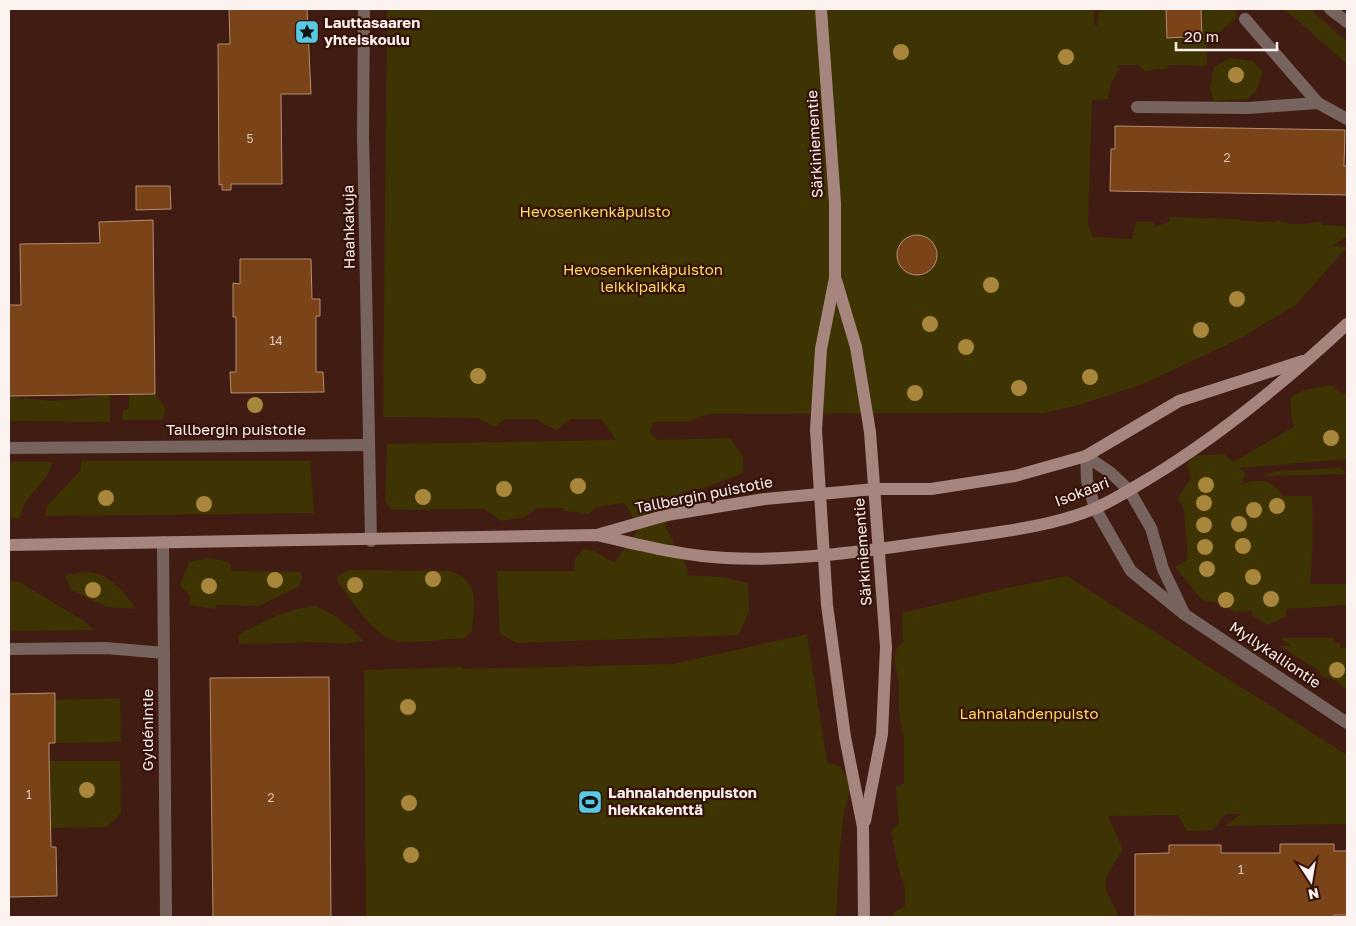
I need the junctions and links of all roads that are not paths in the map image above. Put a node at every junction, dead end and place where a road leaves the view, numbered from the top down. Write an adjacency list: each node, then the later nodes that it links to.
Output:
1 (364, 9): 12 (street, Haahkakuja)
2 (821, 9): 9 (street, Särkiniementie)
3 (1330, 9): 5 (street)
4 (1245, 19): 6 (street)
5 (1347, 22)
6 (1318, 103): 7 (street); 8 (street)
7 (1137, 107)
8 (1347, 119)
9 (835, 278): 15 (street, Särkiniementie); 17 (street, Särkiniementie)
10 (1347, 324): 11 (street, Isokaari)
11 (1310, 359): 14 (street, Isokaari); 16 (street, Isokaari)
12 (368, 445): 13 (street, Tallbergin puistotie); 20 (street)
13 (9, 448)
14 (1086, 456): 15 (street, Isokaari); 16 (street); 18 (street, Myllykalliontie)
15 (874, 489): 17 (street, Isokaari); 23 (street, Särkiniementie)
16 (1129, 490): 18 (street, Isokaari); 25 (street)
17 (819, 494): 19 (street, Tallbergin puistotie); 24 (street, Särkiniementie)
18 (1095, 508): 23 (street, Isokaari); 25 (street, Myllykalliontie)
19 (597, 535): 20 (street, Tallbergin puistotie); 24 (street, Tallbergin puistotie)
20 (371, 540): 21 (street, Tallbergin puistotie)
21 (163, 542): 22 (street, Tallbergin puistotie); 27 (street, Gyldénintie)
22 (9, 545)
23 (878, 549): 24 (street, Isokaari); 29 (street, Särkiniementie)
24 (824, 555): 29 (street, Särkiniementie)
25 (1184, 614): 28 (street, Myllykalliontie)
26 (9, 649): 27 (street)
27 (164, 653): 30 (street, Gyldénintie)
28 (1347, 723)
29 (863, 827): 31 (street, Särkiniementie)
30 (166, 917)
31 (864, 917)

